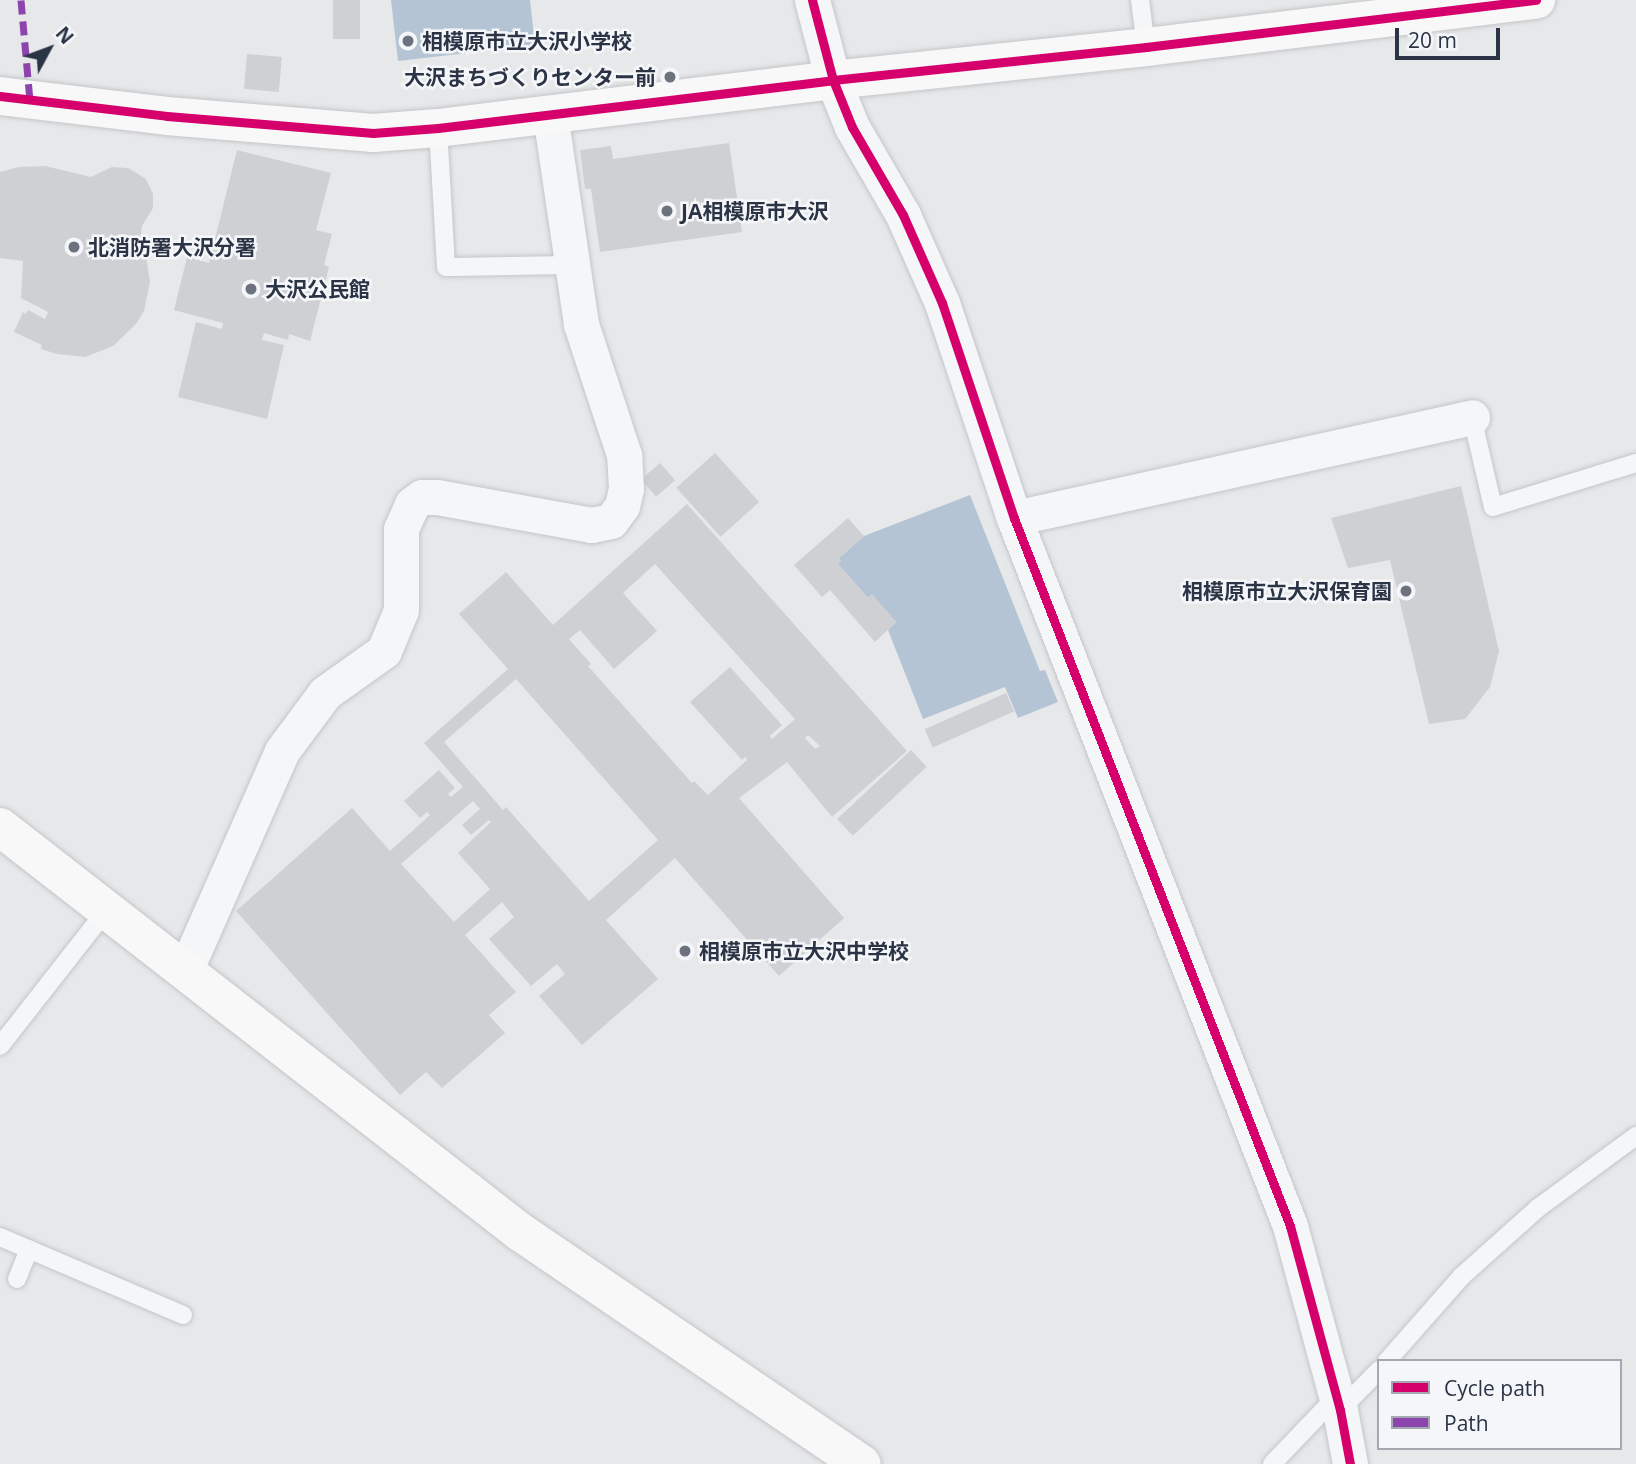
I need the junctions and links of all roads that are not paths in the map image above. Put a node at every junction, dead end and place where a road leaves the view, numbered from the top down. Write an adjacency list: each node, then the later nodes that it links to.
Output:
1 (812, 0): 5 (street)
2 (1140, 0): 4 (lane)
3 (1536, 0): 4 (street)
4 (1146, 47): 5 (street)
5 (833, 80): 7 (street); 12 (street)
6 (0, 96): 8 (street)
7 (550, 114): 8 (street); 9 (street)
8 (438, 128): 9 (lane)
9 (574, 265): 15 (street)
10 (1472, 417): 11 (lane); 12 (street)
11 (1636, 463)
12 (1014, 518): 24 (street)
13 (0, 827): 14 (street)
14 (106, 911): 15 (street); 16 (lane)
15 (185, 971): 25 (street)
16 (0, 1046)
17 (1636, 1136): 22 (lane)
18 (0, 1237): 19 (lane)
19 (29, 1249): 20 (lane); 21 (lane)
20 (17, 1279)
21 (183, 1315)
22 (1389, 1359)
23 (1377, 1372): 24 (lane)
24 (1338, 1403): 26 (lane); 27 (street)
25 (862, 1464)
26 (1272, 1464)
27 (1350, 1464)

